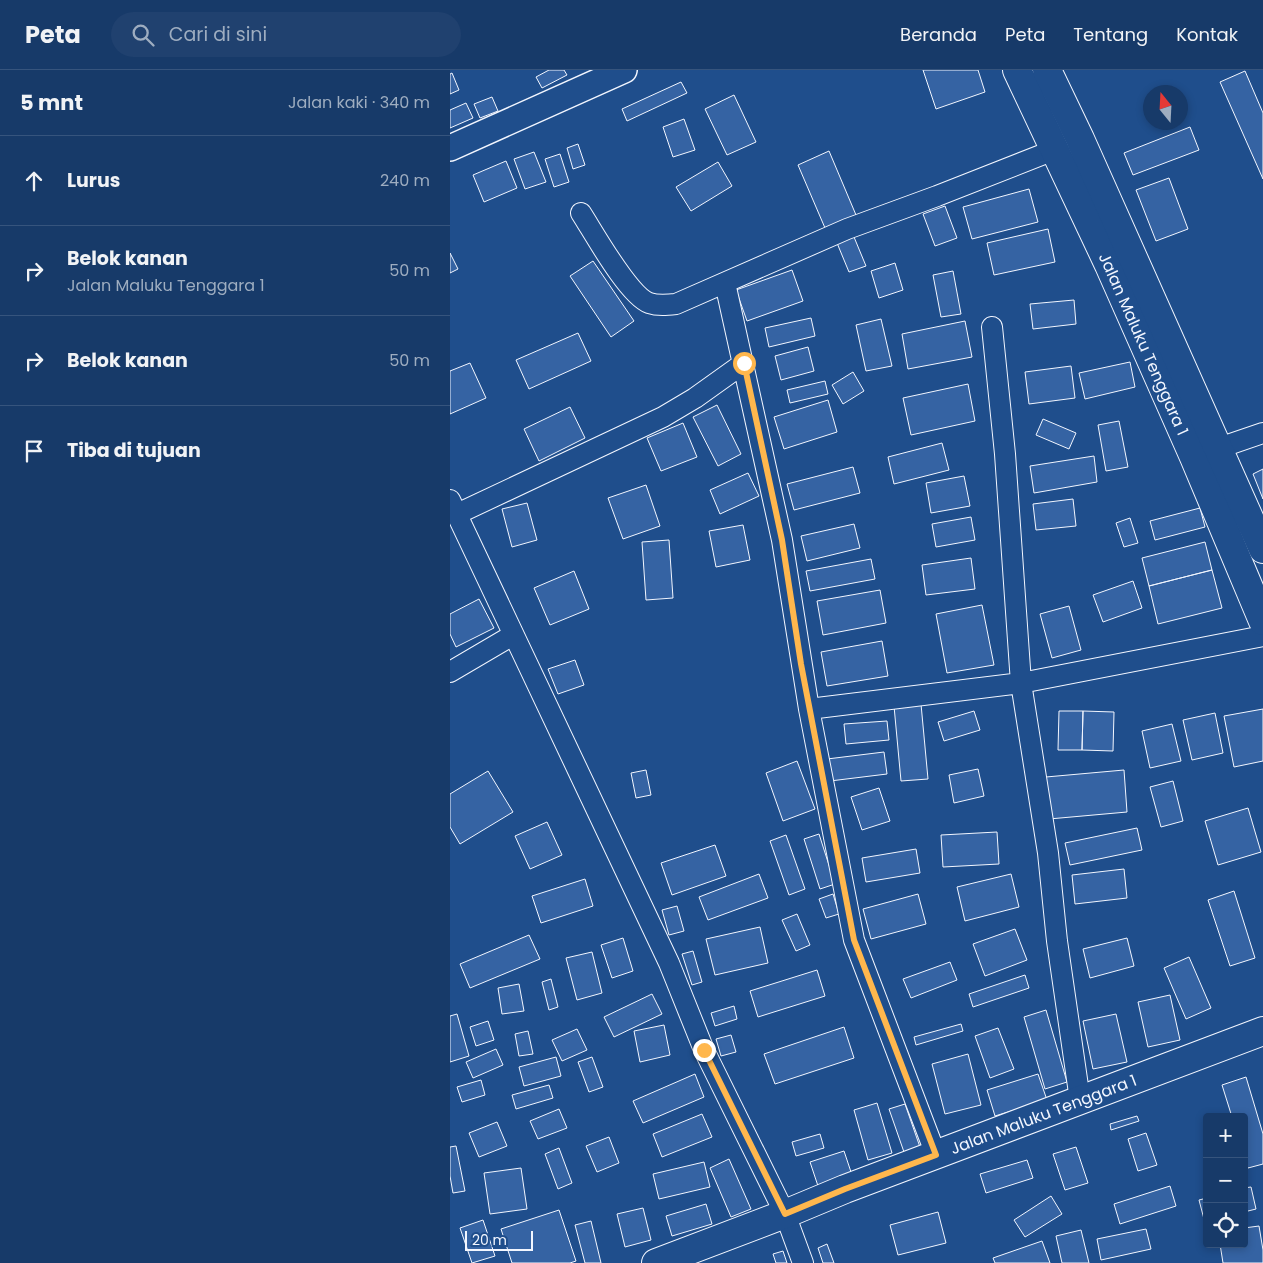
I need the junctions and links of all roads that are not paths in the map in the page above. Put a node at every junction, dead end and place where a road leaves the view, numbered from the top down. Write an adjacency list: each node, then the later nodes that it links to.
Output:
1 (624, 70): 4 (street)
2 (1017, 70): 5 (main road, Jalan Maluku Tenggara 1)
3 (1047, 70): 11 (main road, Jalan Maluku Tenggara 1)
4 (450, 148)
5 (1054, 150): 7 (street); 14 (main road, Jalan Maluku Tenggara 1)
6 (581, 213): 7 (street)
7 (725, 283): 9 (street)
8 (992, 327): 18 (street)
9 (744, 363): 12 (street); 19 (street)
10 (1263, 433): 11 (street)
11 (1219, 448): 13 (main road, Jalan Maluku Tenggara 1)
12 (453, 507): 15 (street)
13 (1263, 549)
14 (1263, 621)
15 (513, 635): 17 (street); 23 (street)
16 (1263, 636): 18 (street)
17 (450, 672)
18 (1021, 683): 19 (street); 21 (street)
19 (809, 709): 22 (street)
20 (1263, 1031): 21 (main road, Jalan Maluku Tenggara 1)
21 (1080, 1100): 22 (main road, Jalan Maluku Tenggara 1)
22 (936, 1155): 23 (main road, Jalan Maluku Tenggara 1)
23 (785, 1214): 24 (main road, Jalan Maluku Tenggara 1); 25 (street)
24 (656, 1263)
25 (803, 1263)

